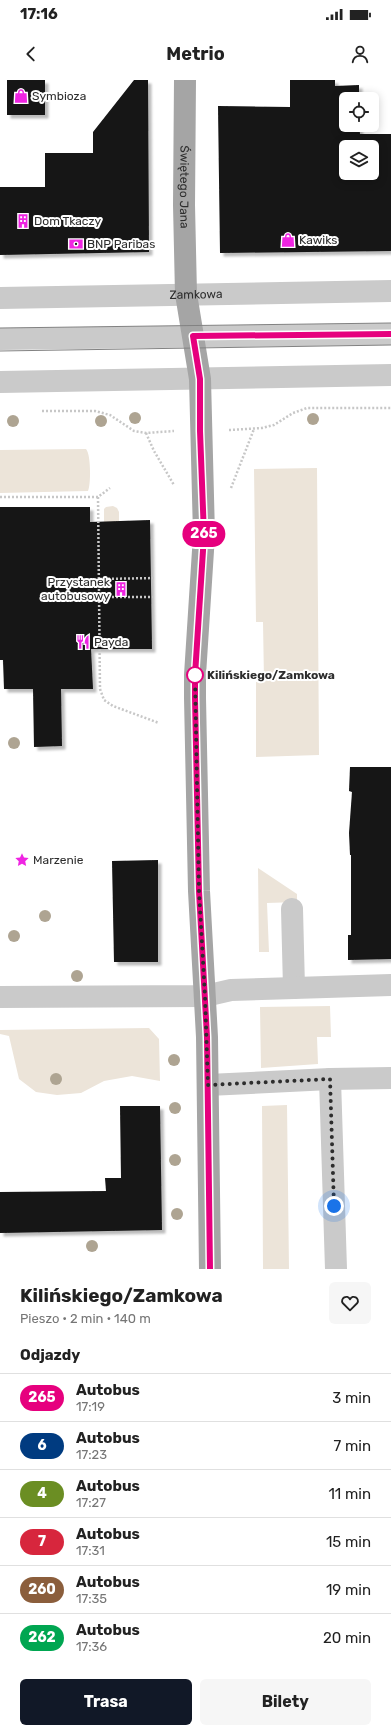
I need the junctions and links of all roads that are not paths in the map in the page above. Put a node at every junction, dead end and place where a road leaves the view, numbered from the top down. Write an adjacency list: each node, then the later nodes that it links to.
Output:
1 (185, 80): 3 (main road, Świętego Jana)
2 (391, 291): 3 (street, Zamkowa)
3 (186, 294): 4 (street, Zamkowa); 6 (main road, Świętego Jana)
4 (0, 298)
5 (391, 334): 6 (street)
6 (193, 336): 7 (street); 9 (main road, Świętego Jana)
7 (0, 339)
8 (391, 375): 9 (street)
9 (200, 379): 10 (street); 14 (main road, Świętego Jana)
10 (0, 382)
11 (292, 909): 13 (street)
12 (391, 985): 13 (street)
13 (294, 988): 14 (street)
14 (205, 996): 15 (street); 18 (main road, Świętego Jana)
15 (0, 997)
16 (391, 1078): 17 (street)
17 (330, 1079): 18 (street); 20 (street)
18 (208, 1085): 19 (main road, Świętego Jana)
19 (210, 1269)
20 (336, 1269)

